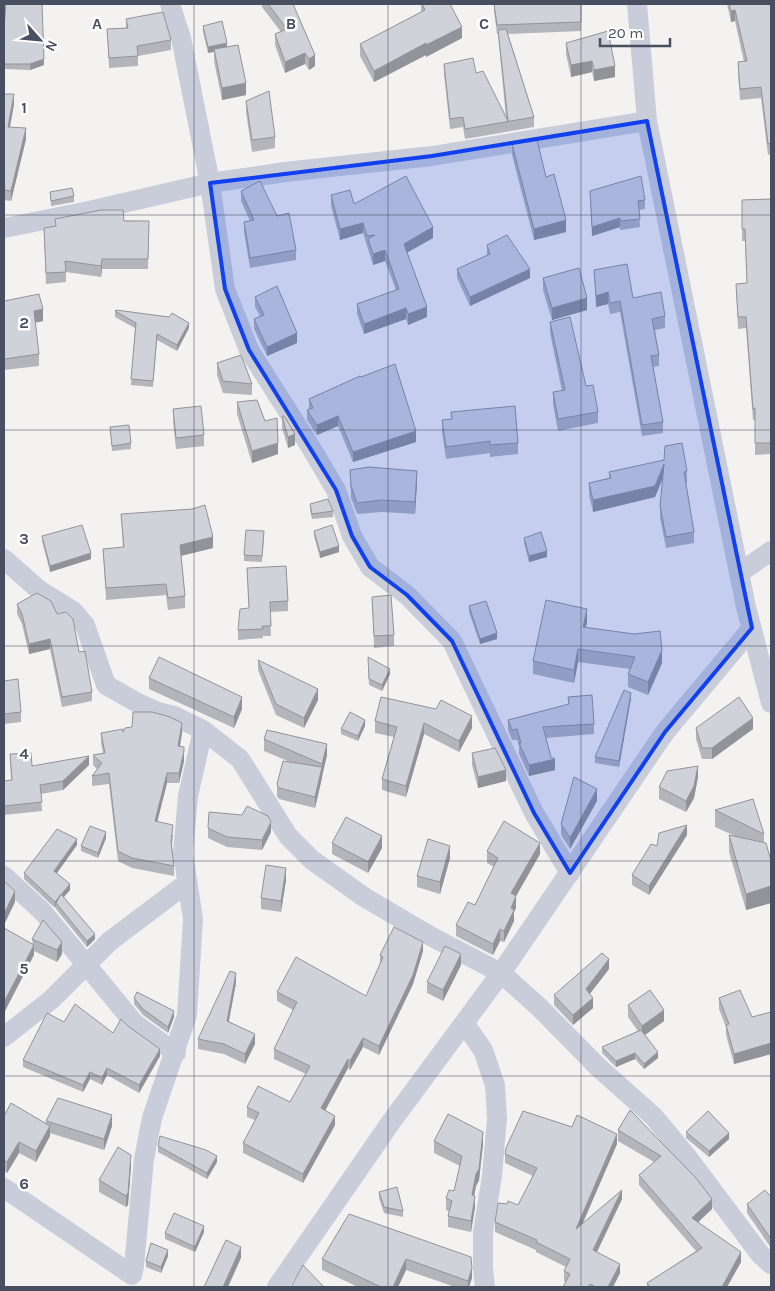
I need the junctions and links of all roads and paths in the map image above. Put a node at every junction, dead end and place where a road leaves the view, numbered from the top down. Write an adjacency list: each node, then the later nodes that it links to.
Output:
1 (170, 4): 4 (street)
2 (637, 4): 3 (street)
3 (647, 120): 4 (street); 8 (street)
4 (210, 183): 5 (street); 12 (street)
5 (4, 228)
6 (771, 551): 8 (street)
7 (4, 559): 11 (street)
8 (740, 573): 9 (street)
9 (752, 628): 10 (street); 12 (street)
10 (771, 703)
11 (202, 730): 14 (street); 16 (street)
12 (570, 873): 16 (street)
13 (4, 876): 15 (street)
14 (187, 883): 15 (street); 19 (street)
15 (87, 964): 18 (street); 19 (street)
16 (501, 973): 17 (street); 21 (street)
17 (464, 1023): 22 (street); 23 (street)
18 (4, 1036)
19 (176, 1053): 20 (street)
20 (4, 1188)
21 (771, 1264)
22 (277, 1287)
23 (485, 1287)

